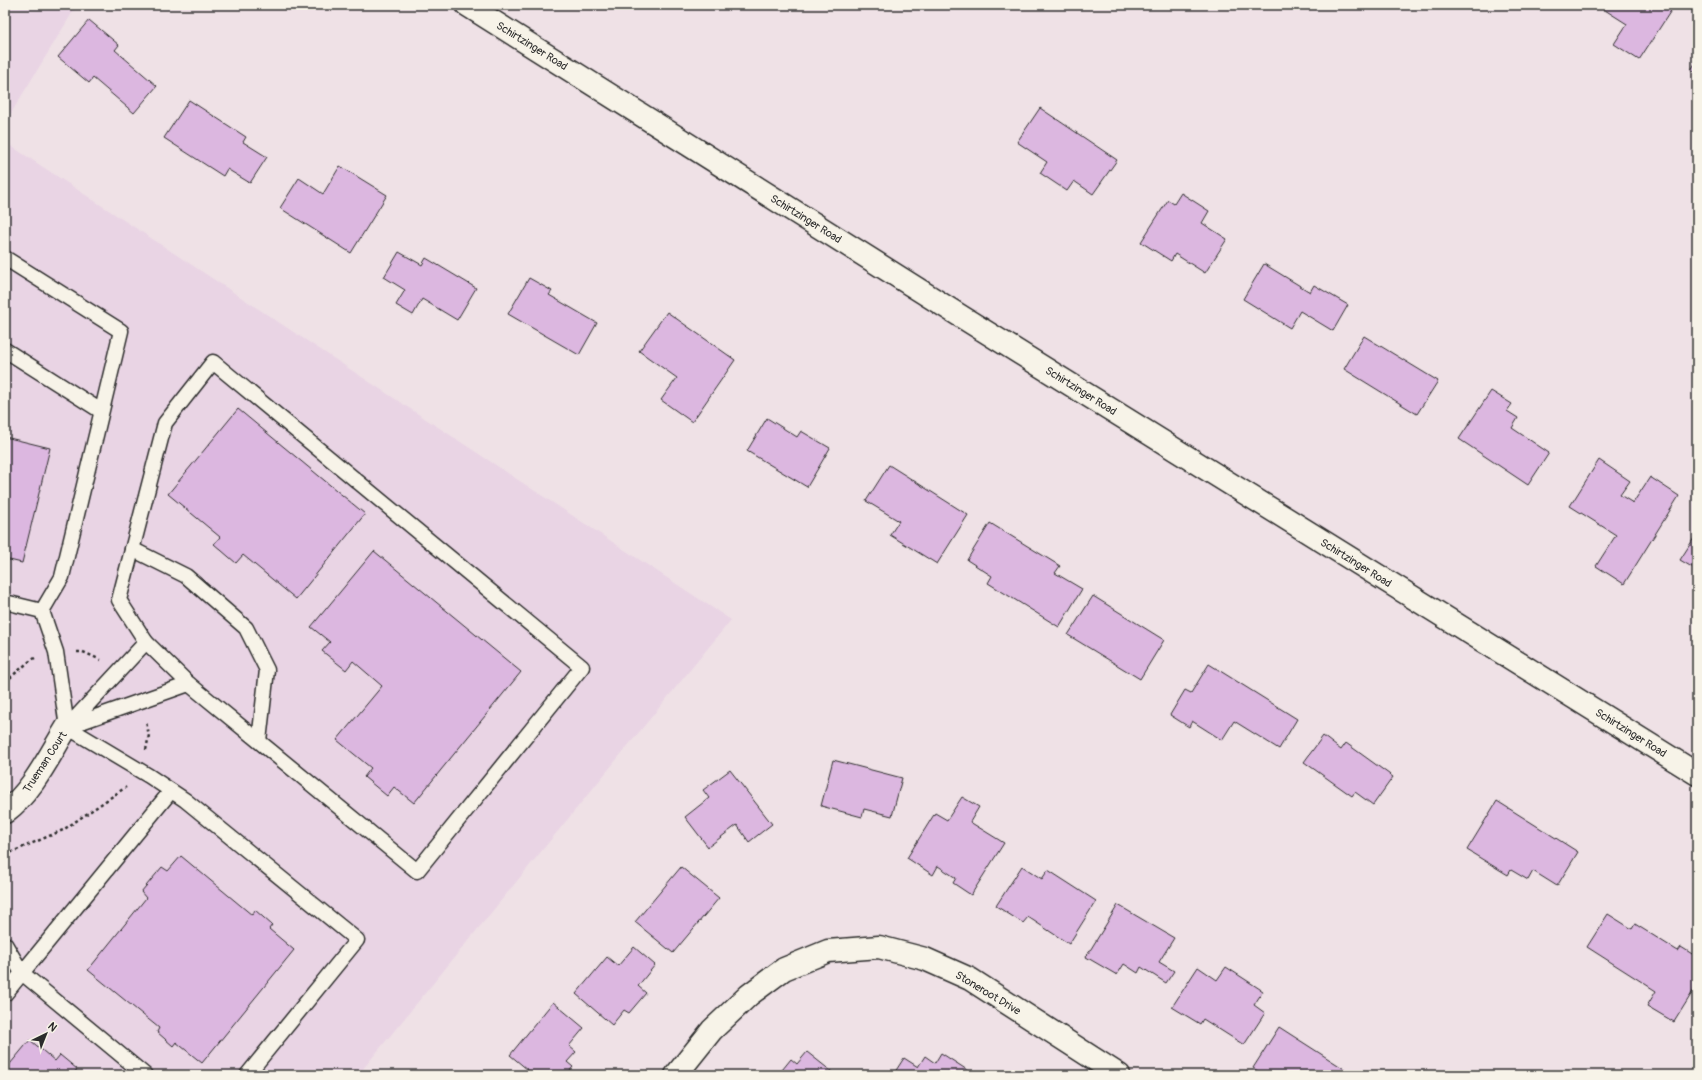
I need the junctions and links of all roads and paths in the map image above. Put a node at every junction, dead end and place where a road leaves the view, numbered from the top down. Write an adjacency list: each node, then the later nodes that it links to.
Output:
1 (467, 5): 12 (street, Schirtzinger Road)
2 (5, 258): 4 (lane)
3 (5, 350): 4 (lane)
4 (100, 411): 7 (lane)
5 (132, 549): 8 (lane); 11 (lane); 11 (lane)
6 (5, 602): 7 (lane)
7 (42, 611): 10 (lane)
8 (146, 642): 9 (lane); 10 (lane)
9 (189, 684): 10 (lane); 11 (lane)
10 (67, 727): 13 (lane); 14 (street, Trueman Court)
11 (259, 741)
12 (1697, 774)
13 (171, 791): 16 (lane); 19 (lane)
14 (5, 812)
15 (5, 944): 16 (lane)
16 (22, 973): 17 (lane); 18 (lane)
17 (5, 994)
18 (144, 1075)
19 (247, 1075)
20 (676, 1075): 21 (street, Stoneroot Drive)
21 (1119, 1075)

